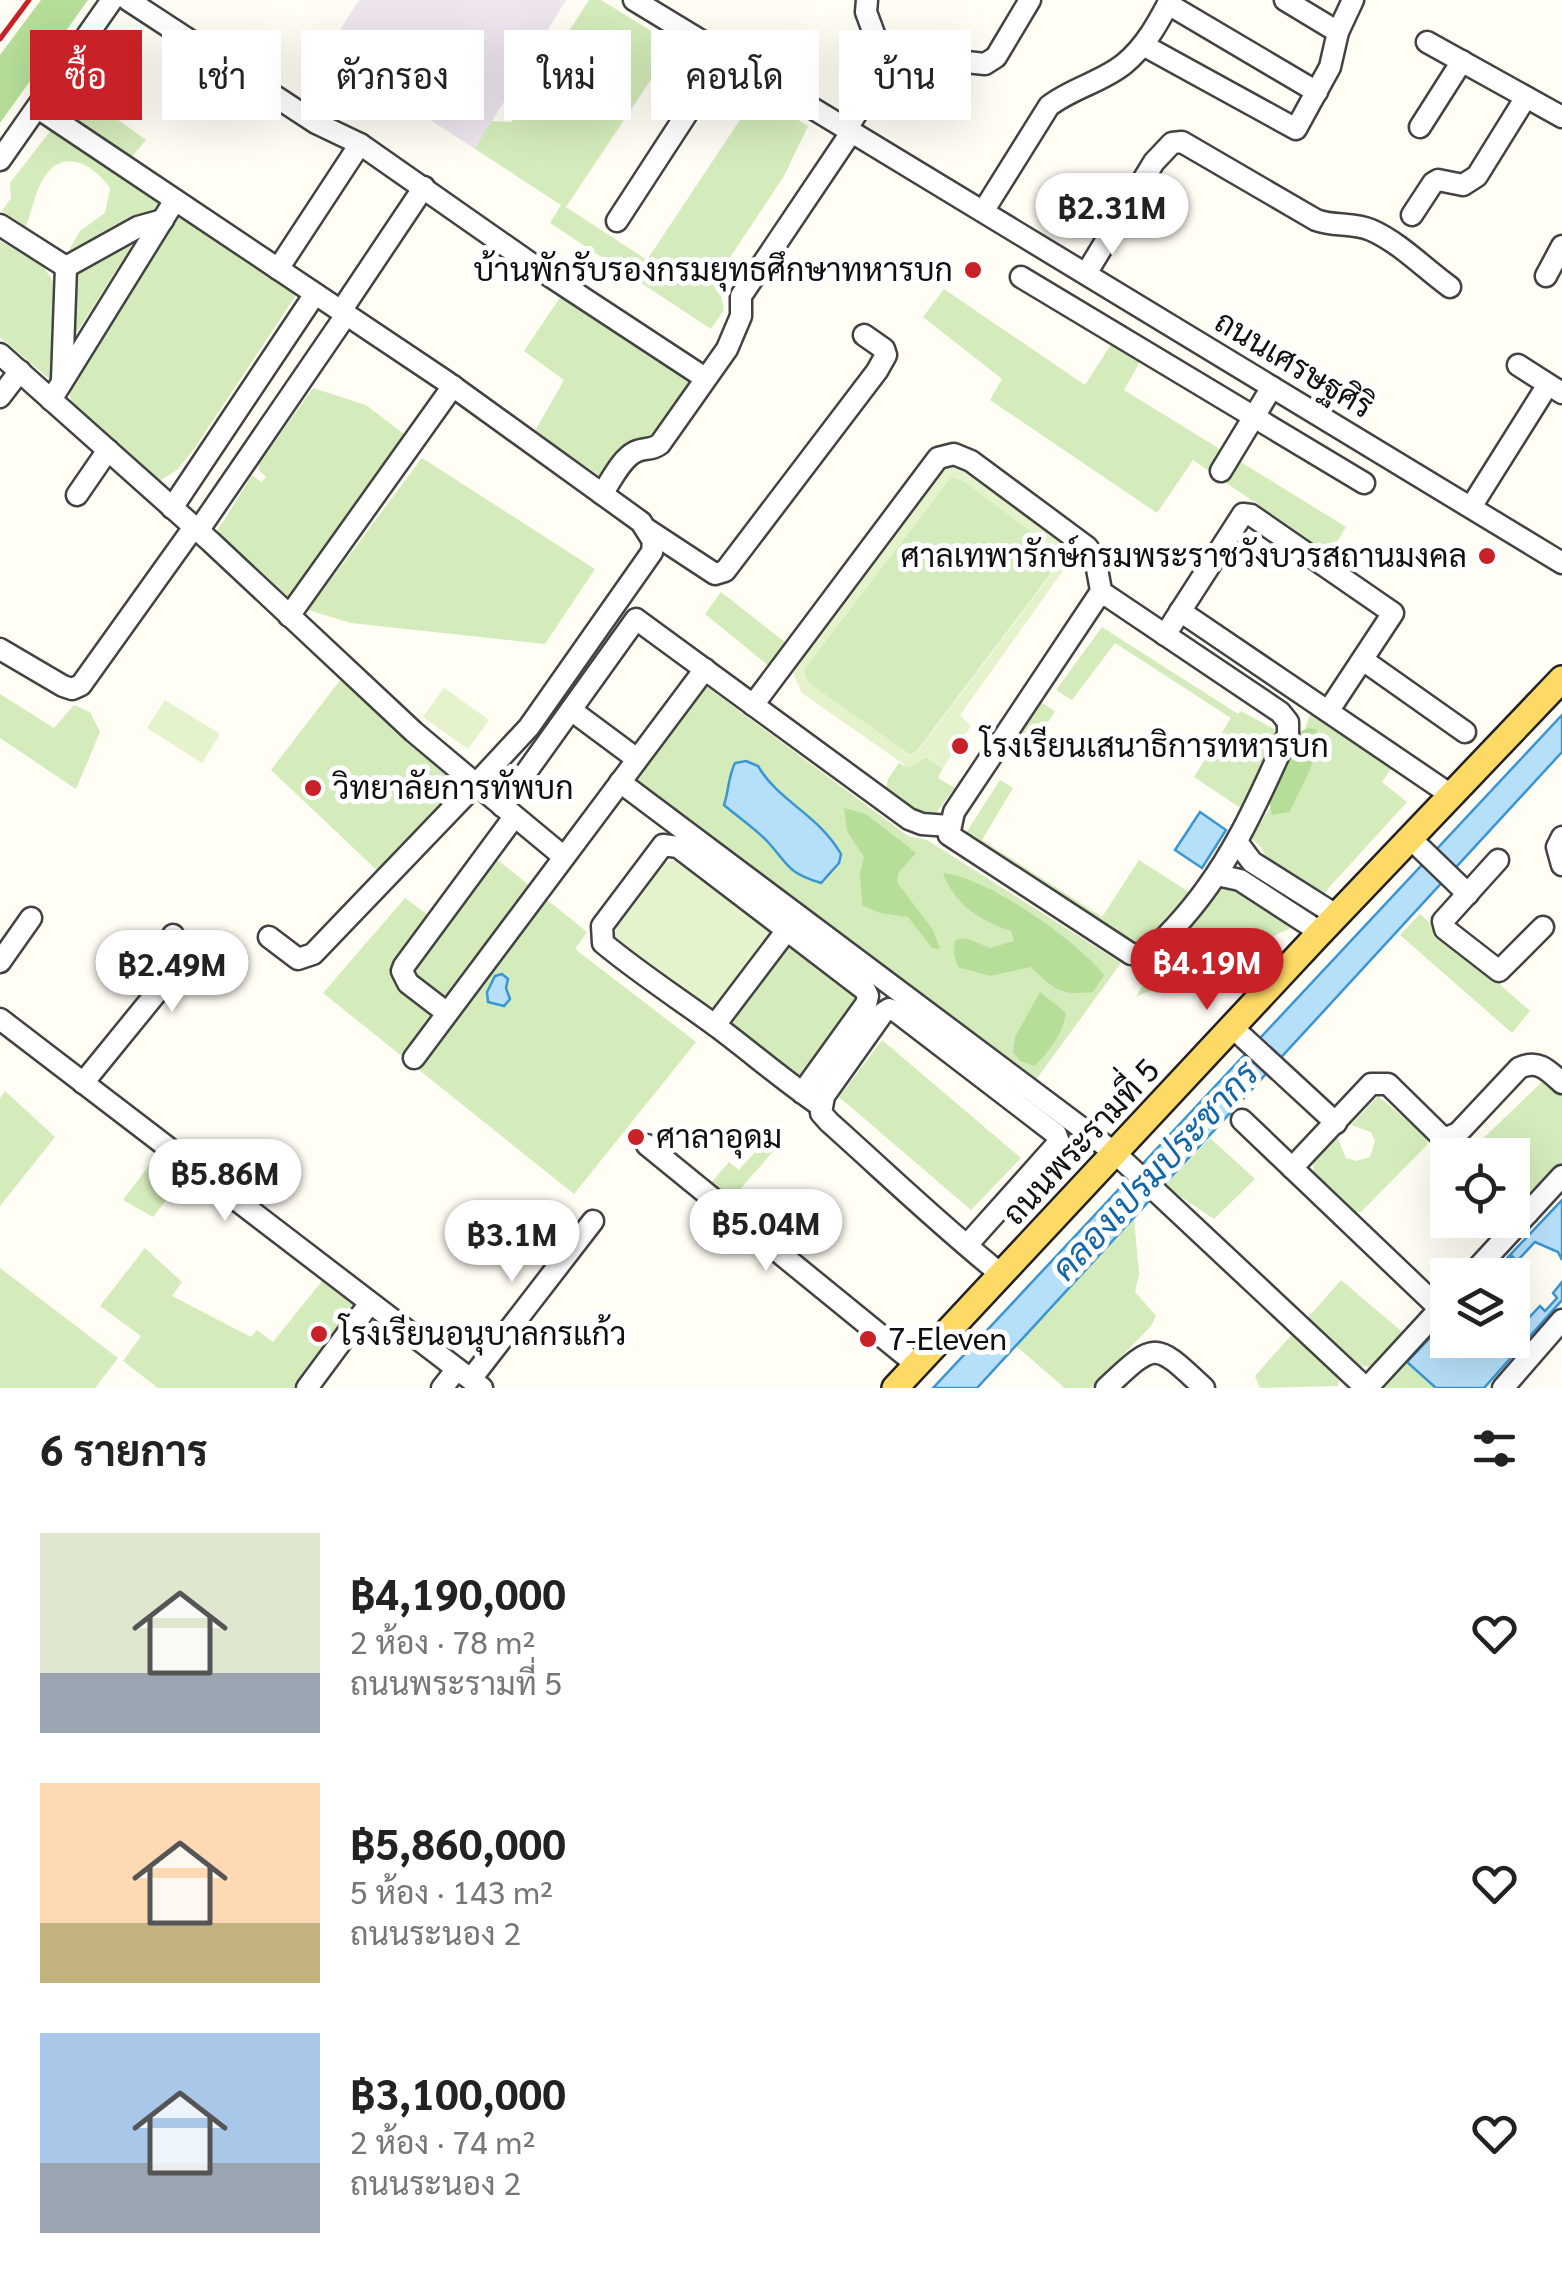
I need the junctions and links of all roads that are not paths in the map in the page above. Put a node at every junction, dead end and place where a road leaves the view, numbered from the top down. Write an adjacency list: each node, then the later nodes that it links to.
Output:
1 (112, 0): 9 (street)
2 (128, 0): 27 (street)
3 (634, 0): 10 (street, ถนนเศรษฐศิริ)
4 (1030, 0): 16 (street)
5 (1285, 0): 12 (street)
6 (1354, 0): 12 (street)
7 (863, 2): 11 (street)
8 (1169, 2): 14 (street); 17 (street)
9 (91, 30)
10 (685, 30)
11 (873, 30)
12 (1338, 32): 17 (street)
13 (1427, 42): 15 (street)
14 (1143, 44): 17 (street); 31 (street)
15 (1462, 61): 18 (street); 25 (street)
16 (971, 63)
17 (1317, 92)
18 (1526, 97): 20 (street); 32 (street)
19 (819, 111): 26 (street, ถนนเศรษฐศิริ)
20 (1562, 117)
21 (30, 119): 28 (street)
22 (56, 120): 30 (street)
23 (682, 120): 34 (street)
24 (856, 120): 26 (street)
25 (1420, 127)
26 (850, 130): 31 (street, ถนนเศรษฐศิริ); 49 (street)
27 (360, 144): 29 (street); 38 (street)
28 (0, 160)
29 (424, 187): 44 (street); 49 (street)
30 (175, 200): 33 (street); 38 (street)
31 (984, 210): 39 (street, ถนนเศรษฐศิริ)
32 (1412, 215)
33 (163, 220): 37 (street); 52 (street)
34 (617, 220)
35 (0, 225): 37 (street)
36 (1562, 246): 40 (street)
37 (66, 267): 52 (street)
38 (278, 269): 43 (street)
39 (1087, 272): 42 (street); 51 (street, ถนนเศรษฐศิริ)
40 (1546, 276)
41 (1021, 277): 55 (street)
42 (1450, 287)
43 (315, 294): 44 (street); 62 (street)
44 (344, 313): 50 (street); 63 (street)
45 (864, 335): 64 (street)
46 (0, 354): 48 (street)
47 (1518, 366): 53 (street)
48 (20, 371): 52 (street); 54 (street)
49 (705, 378): 59 (street)
50 (453, 386): 59 (street); 69 (street)
51 (1272, 386): 55 (street); 61 (street, ถนนเศรษฐศิริ)
52 (57, 391): 56 (street)
53 (1552, 394): 61 (street)
54 (0, 397)
55 (1254, 417): 57 (street); 58 (street)
56 (108, 450): 60 (street); 62 (street)
57 (1222, 471)
58 (1364, 483)
59 (602, 494): 64 (street)
60 (77, 495)
61 (1471, 507): 65 (street, ถนนเศรษฐศิริ)
62 (172, 508): 63 (street)
63 (196, 529): 69 (street); 72 (street)
64 (648, 530): 67 (street)
65 (1562, 563)
66 (1102, 596): 71 (street); 76 (street); 85 (street)
67 (617, 605): 70 (street); 82 (street)
68 (1180, 610): 71 (street); 73 (street); 78 (street)
69 (290, 616): 82 (street)
70 (636, 619): 74 (street); 77 (street)
71 (1165, 634): 87 (street)
72 (0, 650)
73 (1363, 660): 78 (street); 79 (street)
74 (704, 669): 76 (street); 80 (street)
75 (1562, 679): 83 (main road, ถนนพระรามที่ 5)
76 (753, 705): 85 (street)
77 (571, 710): 80 (street); 84 (street)
78 (1329, 710): 83 (street)
79 (1465, 732)
80 (637, 759): 81 (street)
81 (620, 782): 89 (street); 115 (street)
82 (476, 784): 84 (street); 99 (street)
83 (1451, 795): 88 (main road, ถนนพระรามที่ 5)
84 (508, 812): 89 (street); 101 (street)
85 (949, 826): 92 (street)
86 (1562, 837): 91 (street)
87 (1237, 842): 92 (street); 95 (street)
88 (1416, 844): 93 (street); 95 (main road, ถนนพระรามที่ 5)
89 (564, 857): 101 (street)
90 (1498, 860): 93 (street)
91 (1562, 865)
92 (1217, 875): 95 (street)
93 (1465, 891): 96 (street)
94 (31, 918): 100 (street)
95 (1328, 923): 104 (main road, ถนนพระรามที่ 5)
96 (1543, 927)
97 (787, 930): 103 (street); 103 (street); 108 (street)
98 (173, 936): 107 (street)
99 (269, 937)
100 (0, 962)
101 (447, 1013): 105 (street)
102 (0, 1019): 107 (street)
103 (715, 1025): 108 (street)
104 (1239, 1034): 111 (street); 115 (main road, ถนนพระรามที่ 5)
105 (414, 1058)
106 (1562, 1083): 113 (street)
107 (83, 1084): 123 (street)
108 (802, 1092): 109 (street)
109 (821, 1106): 120 (street); 120 (street)
110 (1242, 1120): 116 (street)
111 (1336, 1123): 112 (street); 116 (street)
112 (1443, 1138)
113 (1447, 1138)
114 (647, 1145): 126 (street)
115 (1123, 1161): 121 (main road, ถนนพระรามที่ 5); 128 (street)
116 (1292, 1168): 122 (street)
117 (1562, 1176): 118 (street)
118 (1530, 1199)
119 (593, 1221): 127 (street)
120 (967, 1245): 121 (street)
121 (1002, 1275): 126 (main road, ถนนพระรามที่ 5)
122 (1430, 1292)
123 (370, 1303): 127 (street); 129 (street)
124 (1430, 1318): 128 (street)
125 (1562, 1320): 134 (street)
126 (917, 1365): 131 (main road, ถนนพระรามที่ 5)
127 (470, 1379): 130 (street)
128 (1359, 1386)
129 (307, 1388)
130 (442, 1388)
131 (895, 1388)
132 (1106, 1388): 133 (street)
133 (1204, 1388)
134 (1503, 1388)

